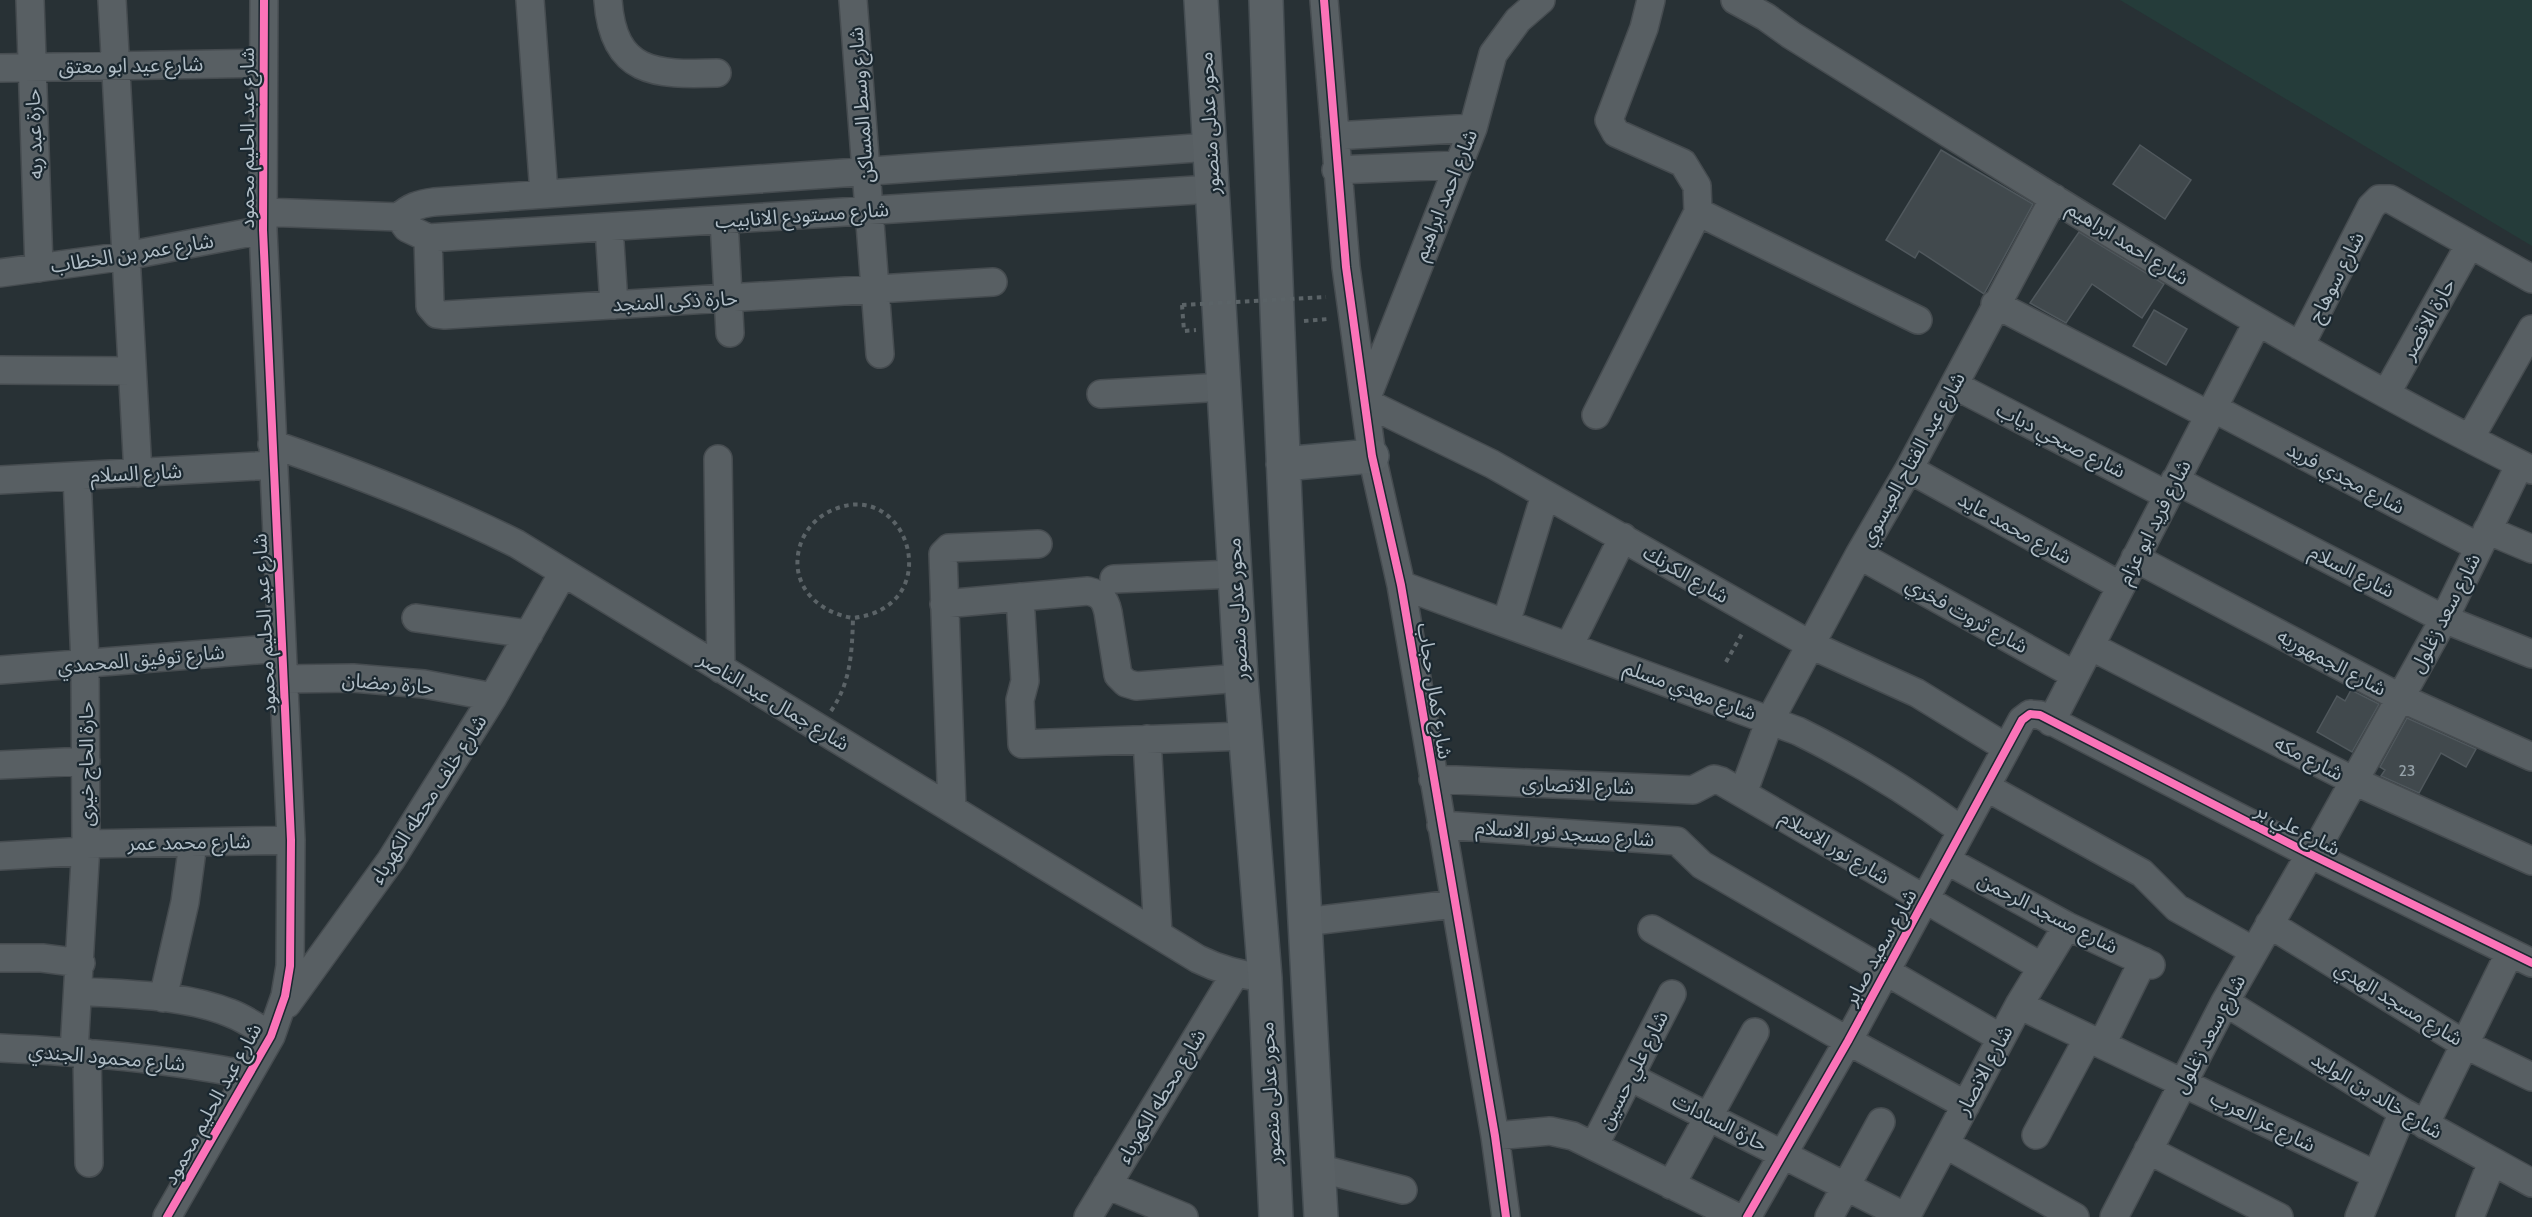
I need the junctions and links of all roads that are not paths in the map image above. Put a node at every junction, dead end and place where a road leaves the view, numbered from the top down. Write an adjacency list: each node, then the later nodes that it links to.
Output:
1 (30, 0): 16 (street, حارة عبد ربه)
2 (112, 0): 15 (street)
3 (264, 0): 14 (street, شارع عبد الحليم محمود)
4 (530, 0): 26 (street)
5 (608, 0): 18 (street)
6 (853, 0): 24 (street, شارع وسط المساكن)
7 (1201, 0): 21 (main road, محور عدلى منصور)
8 (1266, 0): 64 (main road)
9 (1324, 0): 20 (street, شارع كمال حجاب)
10 (1541, 0): 13 (street, شارع احمد ابراهيم)
11 (1651, 0): 29 (street)
12 (1735, 0): 27 (street, شارع احمد ابراهيم)
13 (1520, 10): 19 (street, شارع احمد ابراهيم)
14 (263, 63): 15 (street, شارع عيد ابو معتق); 32 (street, شارع عبد الحليم محمود)
15 (117, 65): 16 (street, شارع عيد ابو معتق); 36 (street)
16 (32, 66): 17 (street, شارع عيد ابو معتق); 37 (street, حارة عبد ربه)
17 (0, 68)
18 (717, 73)
19 (1473, 128): 20 (street); 22 (street, شارع احمد ابراهيم)
20 (1335, 136): 23 (street, شارع كمال حجاب)
21 (1210, 147): 24 (street, شارع مستودع الانابيب); 25 (main road, محور عدلى منصور)
22 (1457, 165): 23 (street); 57 (street, شارع احمد ابراهيم)
23 (1336, 170): 57 (street, شارع كمال حجاب)
24 (866, 171): 26 (street, شارع مستودع الانابيب); 28 (street, شارع وسط المساكن)
25 (1212, 189): 28 (street, شارع مستودع الانابيب); 54 (main road, محور عدلى منصور)
26 (544, 194): 30 (street, شارع مستودع الانابيب)
27 (2054, 198): 43 (street, شارع عبد الفتاح العيسوي); 46 (street, شارع احمد ابراهيم)
28 (868, 211): 31 (street, شارع مستودع الانابيب); 41 (street, شارع وسط المساكن)
29 (1698, 212): 45 (street); 59 (street)
30 (399, 217): 32 (street); 34 (street)
31 (724, 220): 33 (street, شارع مستودع الانابيب); 42 (street)
32 (263, 221): 36 (street, شارع عمر بن الخطاب); 61 (street, شارع عبد الحليم محمود)
33 (609, 227): 34 (street, شارع مستودع الانابيب); 44 (street)
34 (428, 238): 44 (street, حارة ذكى المنجد)
35 (2470, 244): 39 (street); 49 (street, شارع سوهاج); 56 (street, حارة الاقصر)
36 (126, 256): 37 (street, شارع عمر بن الخطاب); 52 (street)
37 (39, 268): 38 (street, شارع عمر بن الخطاب)
38 (0, 273)
39 (2532, 279)
40 (993, 282): 41 (street, حارة ذكى المنجد)
41 (875, 289): 42 (street, حارة ذكى المنجد); 50 (street, شارع وسط المساكن)
42 (728, 298): 44 (street, حارة ذكى المنجد); 48 (street)
43 (1995, 304): 53 (street, شارع عبد الفتاح العيسوي); 58 (street, شارع مجدي فريد)
44 (614, 305)
45 (1918, 320)
46 (2258, 323): 49 (street, شارع احمد ابراهيم); 58 (street, شارع فريد ابو عزام)
47 (2532, 329): 60 (street)
48 (730, 333)
49 (2301, 346): 56 (street, شارع احمد ابراهيم)
50 (880, 354)
51 (0, 370): 52 (street)
52 (132, 371): 67 (street)
53 (1954, 385): 66 (street, شارع عبد الفتاح العيسوي); 70 (street, شارع صبحي دياب)
54 (1224, 387): 55 (street); 79 (main road, محور عدلى منصور)
55 (1101, 394)
56 (2386, 394): 60 (street, شارع احمد ابراهيم)
57 (1365, 402): 62 (street, شارع كمال حجاب); 71 (street, شارع الكرنك)
58 (2211, 412): 70 (street, شارع فريد ابو عزام); 73 (street, شارع مجدي فريد)
59 (1596, 415)
60 (2470, 438): 65 (street, شارع احمد ابراهيم)
61 (272, 455): 67 (street, شارع السلام); 78 (street, شارع جمال عبد الناصر); 92 (street, شارع عبد الحليم محمود)
62 (1372, 456): 64 (main road); 81 (street, شارع كمال حجاب)
63 (717, 459): 95 (street)
64 (1283, 464): 126 (main road)
65 (2526, 467): 73 (street, شارع سعد زغلول)
66 (1909, 469): 76 (street, شارع عبد الفتاح العيسوي); 82 (street, شارع محمد عايد)
67 (138, 473): 68 (street, شارع السلام)
68 (77, 476): 69 (street, شارع السلام); 94 (street, حارة الحاج خيرى)
69 (0, 480)
70 (2171, 488): 77 (street, شارع فريد ابو عزام); 86 (street, شارع السلام)
71 (1545, 495): 72 (street, شارع الكرنك); 87 (street)
72 (1623, 537): 89 (street, شارع الكرنك); 90 (street)
73 (2483, 539): 75 (street, شارع مجدي فريد); 86 (street, شارع سعد زغلول)
74 (1038, 544): 84 (street)
75 (2532, 549)
76 (1859, 555): 89 (street, شارع عبد الفتاح العيسوي); 97 (street, شارع ثروت فخري)
77 (2135, 558): 82 (street, شارع فريد ابو عزام); 101 (street, شارع الجمهوريه)
78 (563, 573): 88 (street, شارع خلف محطه الكهرباء); 95 (street, شارع جمال عبد الناصر)
79 (1235, 573): 80 (street); 98 (main road, محور عدلى منصور)
80 (1114, 579)
81 (1401, 585): 87 (street, شارع مهدي مسلم); 110 (street, شارع كمال حجاب)
82 (2121, 586): 91 (street, شارع فريد ابو عزام)
83 (1020, 597): 84 (street); 98 (street); 105 (street)
84 (944, 604): 114 (street)
85 (416, 618): 88 (street)
86 (2444, 619): 93 (street, شارع السلام); 101 (street, شارع سعد زغلول)
87 (1506, 623): 90 (street, شارع مهدي مسلم)
88 (530, 634): 100 (street, شارع خلف محطه الكهرباء)
89 (1810, 645): 102 (street, شارع عبد الفتاح العيسوي); 106 (street, شارع الكرنك)
90 (1569, 646): 102 (street, شارع مهدي مسلم)
91 (2090, 646): 97 (street, شارع فريد ابو عزام); 111 (street, شارع مكه)
92 (281, 648): 94 (street, شارع توفيق المحمدي); 99 (street, شارع عبد الحليم محمود)
93 (2532, 654)
94 (85, 663): 96 (street, شارع توفيق المحمدي); 108 (street, حارة الحاج خيرى)
95 (721, 669): 114 (street, شارع جمال عبد الناصر)
96 (0, 670)
97 (2075, 675): 103 (street, شارع فريد ابو عزام)
98 (1241, 678): 104 (main road, محور عدلى منصور)
99 (283, 679): 100 (street, حارة رمضان); 117 (street, شارع عبد الحليم محمود)
100 (493, 697): 143 (street, شارع خلف محطه الكهرباء)
101 (2401, 698): 107 (street, شارع الجمهوريه); 111 (street, شارع سعد زغلول)
102 (1770, 720): 112 (street, شارع عبد الفتاح العيسوي); 116 (street, شارع مهدي مسلم)
103 (2051, 722): 106 (street, شارع سعيد صابر); 120 (street, شارع علي بر)
104 (1246, 736): 105 (street); 137 (main road, محور عدلى منصور)
105 (1147, 739): 130 (street)
106 (2007, 747): 113 (street, شارع سعيد صابر)
107 (2532, 757)
108 (86, 761): 109 (street); 119 (street, حارة الحاج خيرى)
109 (0, 765)
110 (1433, 779): 112 (street, شارع الانصارى); 115 (street, شارع كمال حجاب)
111 (2354, 781): 120 (street, شارع سعد زغلول); 123 (street, شارع مكه)
112 (1732, 787): 124 (street, شارع نور الاسلام)
113 (1986, 787): 116 (street, شارع سعيد صابر); 131 (street)
114 (952, 809): 130 (street, شارع جمال عبد الناصر)
115 (1441, 825): 125 (street, شارع كمال حجاب); 136 (street, شارع مسجد نور الاسلام)
116 (1961, 831): 122 (street, شارع سعيد صابر)
117 (291, 840): 118 (street, شارع محمد عمر); 143 (street, شارع عبد الحليم محمود)
118 (192, 843): 119 (street, شارع محمد عمر); 140 (street)
119 (86, 848): 121 (street, شارع محمد عمر); 134 (street, حارة الحاج خيرى)
120 (2311, 855): 127 (street, شارع سعد زغلول); 133 (street, شارع علي بر)
121 (0, 856)
122 (1946, 860): 124 (street, شارع سعيد صابر); 128 (street, شارع مسجد الرحمن)
123 (2532, 861)
124 (1925, 901): 135 (street, شارع نور الاسلام); 136 (street, شارع سعيد صابر)
125 (1454, 904): 126 (street); 160 (street, شارع كمال حجاب)
126 (1304, 922): 167 (main road)
127 (2269, 924): 131 (street, شارع سعد زغلول); 148 (street, شارع مسجد الهدي)
128 (2067, 926): 135 (street, شارع الانصار); 147 (street, شارع مسجد الرحمن)
129 (1652, 929): 146 (street)
130 (1158, 934): 137 (street, شارع جمال عبد الناصر)
131 (2254, 951): 141 (street, شارع سعد زغلول)
132 (0, 958): 134 (street)
133 (2521, 958): 148 (street)
134 (81, 963): 138 (street, حارة الحاج خيرى)
135 (2042, 967): 142 (street, شارع الانصار)
136 (1885, 973): 145 (street); 146 (street, شارع سعيد صابر)
137 (1250, 976): 170 (street, شارع محطه الكهرباء); 178 (main road, محور عدلى منصور)
138 (79, 991): 140 (street); 150 (street, حارة الحاج خيرى)
139 (1672, 994): 152 (street, شارع علي حسين)
140 (163, 998): 143 (street)
141 (2225, 1002): 154 (street, شارع سعد زغلول); 157 (street, شارع خالد بن الوليد)
142 (2019, 1005): 145 (street, شارع الانصار); 147 (street, شارع عز العرب)
143 (275, 1026): 151 (street, شارع عبد الحليم محمود)
144 (1755, 1032): 156 (street)
145 (2001, 1038): 155 (street, شارع الانصار)
146 (1848, 1041): 155 (street); 164 (street, شارع سعيد صابر)
147 (2095, 1041): 154 (street, شارع عز العرب); 159 (street)
148 (2466, 1045): 153 (street, شارع مسجد الهدي); 157 (street)
149 (0, 1048): 150 (street, شارع محمود الجندي)
150 (80, 1053): 151 (street, شارع محمود الجندي); 166 (street, حارة الحاج خيرى)
151 (248, 1075): 175 (street, شارع عبد الحليم محمود)
152 (1630, 1077): 156 (street, حارة السادات); 162 (street, شارع علي حسين)
153 (2532, 1077)
154 (2183, 1083): 163 (street, شارع سعد زغلول); 168 (street, شارع عز العرب)
155 (1966, 1105): 161 (street, شارع الانصار)
156 (1708, 1116): 164 (street, حارة السادات); 171 (street)
157 (2414, 1118): 165 (street, شارع خالد بن الوليد); 168 (street)
158 (1881, 1122): 172 (street)
159 (2036, 1135)
160 (1495, 1136): 162 (street); 180 (street, شارع كمال حجاب)
161 (1945, 1144): 184 (street, شارع الانصار); 185 (street)
162 (1594, 1146): 171 (street)
163 (2148, 1150): 174 (street); 186 (street, شارع سعد زغلول)
164 (1783, 1154): 172 (street, حارة السادات); 182 (street, شارع سعيد صابر)
165 (2492, 1162): 169 (street, شارع خالد بن الوليد); 189 (street)
166 (89, 1163)
167 (1318, 1168): 173 (street); 179 (main road)
168 (2376, 1175): 188 (street)
169 (2532, 1183)
170 (1107, 1185): 176 (street, شارع محطه الكهرباء); 177 (street)
171 (1671, 1185): 181 (street)
172 (1846, 1186): 183 (street); 184 (street, حارة السادات)
173 (1402, 1190)
174 (2245, 1210): 187 (street)
175 (167, 1217)
176 (1088, 1217)
177 (1184, 1217)
178 (1276, 1217)
179 (1321, 1217)
180 (1506, 1217)
181 (1737, 1217)
182 (1747, 1217)
183 (1829, 1217)
184 (1906, 1217)
185 (2075, 1217)
186 (2114, 1217)
187 (2279, 1217)
188 (2359, 1217)
189 (2470, 1217)

